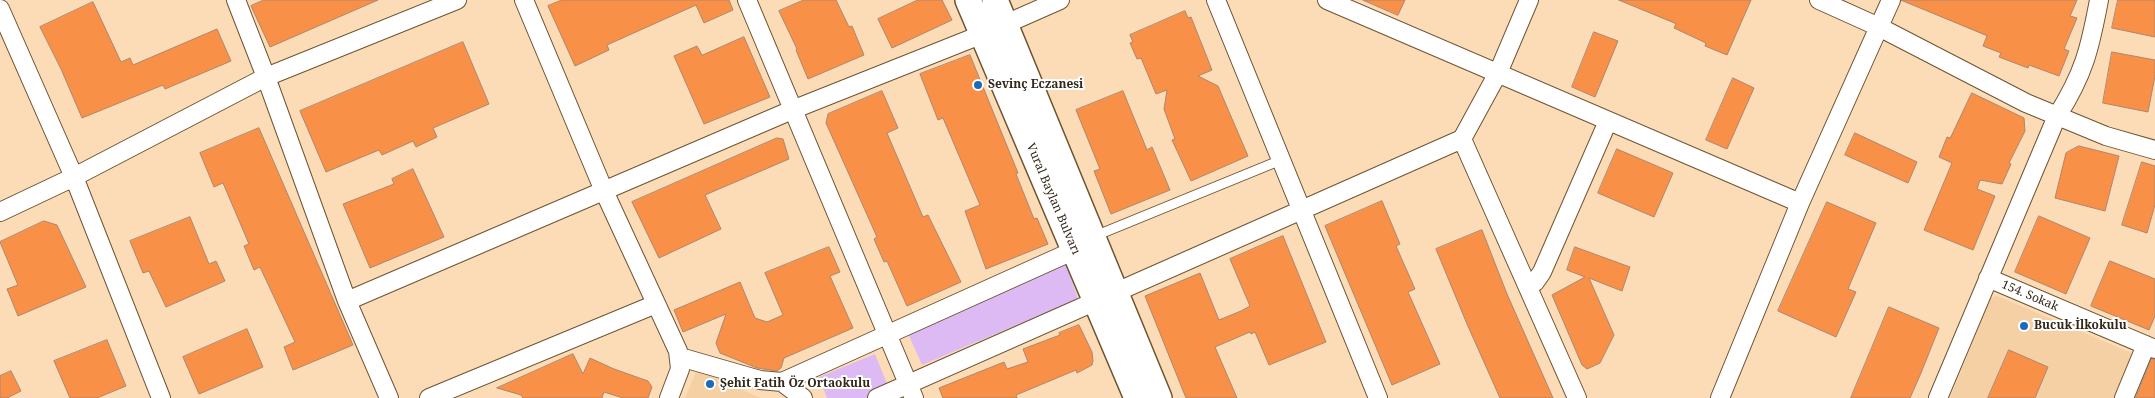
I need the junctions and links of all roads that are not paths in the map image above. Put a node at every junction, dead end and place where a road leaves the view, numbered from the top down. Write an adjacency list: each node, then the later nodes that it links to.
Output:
1 (236, 0): 18 (street)
2 (457, 0): 18 (street)
3 (524, 0): 26 (street)
4 (747, 0): 19 (street)
5 (968, 0): 16 (main road, Vural Baylan Bulvarı)
6 (995, 0): 16 (main road, Vural Baylan Bulvarı)
7 (1060, 0): 16 (street)
8 (1216, 0): 24 (street)
9 (1327, 0): 17 (street)
10 (1529, 0): 17 (street)
11 (1819, 0): 15 (street)
12 (1891, 0): 15 (street)
13 (2099, 0): 20 (street)
14 (0, 9): 25 (street)
15 (1879, 27): 20 (street); 27 (street)
16 (994, 29): 19 (street); 30 (main road, Vural Baylan Bulvarı)
17 (1498, 73): 21 (street); 22 (street)
18 (266, 77): 25 (street); 34 (street)
19 (792, 110): 26 (street); 36 (street)
20 (2057, 116): 23 (street); 31 (street)
21 (1608, 121): 27 (street); 32 (street)
22 (1462, 139): 28 (street); 32 (street)
23 (2155, 150)
24 (1281, 160): 28 (street); 30 (lane)
25 (74, 177): 29 (street); 41 (street)
26 (604, 191): 34 (street); 35 (street)
27 (1800, 203): 51 (street)
28 (1301, 210): 33 (street); 49 (street)
29 (0, 212)
30 (1084, 243): 33 (main road, Vural Baylan Bulvarı); 36 (street)
31 (1988, 278): 37 (street, 154. Sokak); 52 (street)
32 (1528, 287): 50 (street)
33 (1106, 297): 40 (street); 47 (main road, Vural Baylan Bulvarı); 48 (main road, Vural Baylan Bulvarı)
34 (347, 301): 42 (street)
35 (656, 304): 38 (street); 43 (street)
36 (887, 334): 39 (street); 40 (street)
37 (2150, 347): 53 (street)
38 (680, 357): 39 (street); 44 (street)
39 (782, 382): 45 (street)
40 (911, 391): 46 (street)
41 (161, 398)
42 (389, 398)
43 (429, 398)
44 (669, 398)
45 (803, 398)
46 (877, 398)
47 (1137, 398)
48 (1159, 398)
49 (1378, 398)
50 (1577, 398)
51 (1720, 398)
52 (1938, 398)
53 (2124, 398)

